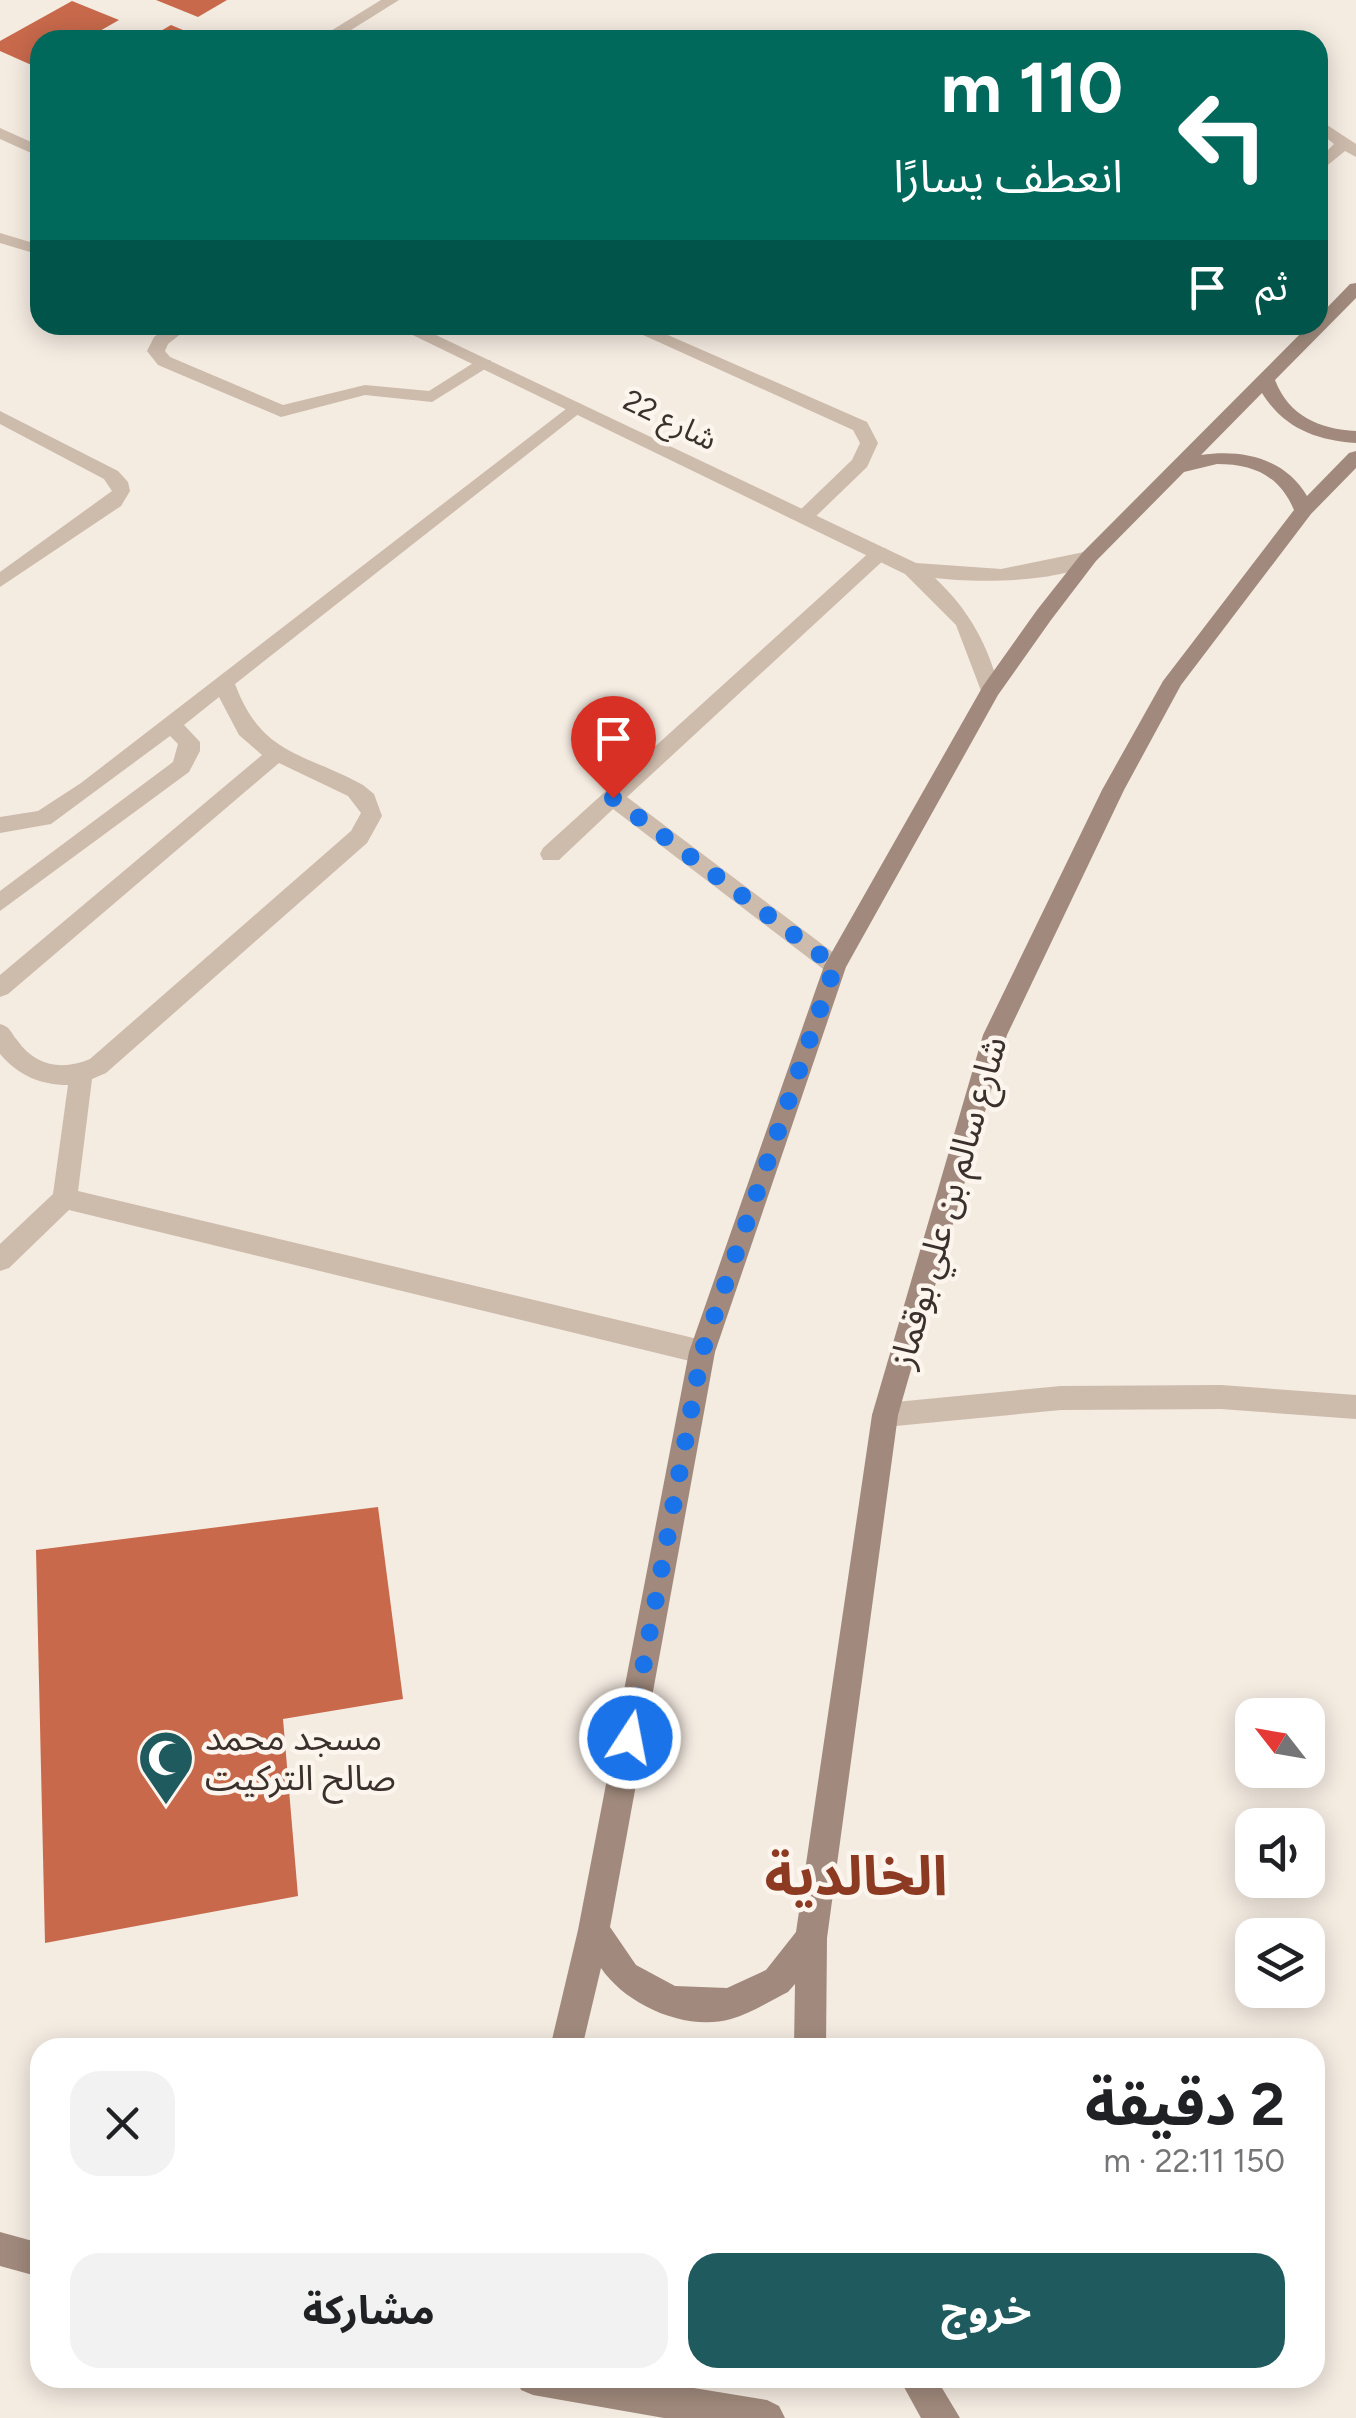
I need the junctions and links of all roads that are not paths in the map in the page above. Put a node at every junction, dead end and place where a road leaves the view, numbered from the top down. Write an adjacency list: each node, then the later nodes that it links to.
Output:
1 (392, 0): 2 (street)
2 (341, 30)
3 (1328, 132): 6 (street)
4 (0, 133): 5 (street)
5 (30, 147)
6 (1349, 149)
7 (0, 238): 8 (street)
8 (30, 247)
9 (1356, 288): 10 (main road)
10 (1328, 316)
11 (167, 335): 15 (street)
12 (423, 335): 15 (street, شارع 22)
13 (653, 335): 23 (street)
14 (1310, 335): 16 (main road)
15 (484, 364): 17 (street, شارع 22)
16 (1266, 379): 19 (main road); 21 (main road)
17 (575, 408): 23 (street, شارع 22); 28 (street)
18 (0, 417): 27 (street)
19 (1356, 437)
20 (1356, 457): 22 (main road, شارع سالم بن علي بوقماز)
21 (1176, 469): 22 (main road); 25 (main road)
22 (1304, 510): 44 (main road, شارع سالم بن علي بوقماز)
23 (804, 517): 24 (street, شارع 22)
24 (880, 554): 26 (street, شارع 22); 32 (street)
25 (1089, 557): 26 (street, شارع 22); 29 (main road)
26 (912, 569): 29 (street, شارع 22)
27 (0, 582)
28 (224, 682): 30 (street); 31 (street)
29 (990, 691): 36 (main road)
30 (171, 724): 33 (street); 35 (street)
31 (275, 755): 37 (street); 39 (street)
32 (613, 798): 34 (street); 36 (street)
33 (0, 825)
34 (551, 854)
35 (0, 903)
36 (835, 966): 42 (main road)
37 (0, 988)
38 (0, 1034): 39 (street)
39 (81, 1075): 40 (street)
40 (65, 1198): 41 (street); 42 (street)
41 (0, 1260)
42 (702, 1352): 45 (main road)
43 (1356, 1407): 44 (street)
44 (885, 1415): 46 (main road, شارع سالم بن علي بوقماز)
45 (594, 1930): 46 (main road); 47 (main road)
46 (812, 1938): 48 (main road, شارع سالم بن علي بوقماز)
47 (568, 2038)
48 (810, 2038)
49 (0, 2249): 50 (main road)
50 (30, 2257)
51 (592, 2388): 53 (main road)
52 (922, 2388): 54 (main road)
53 (767, 2418)
54 (942, 2418)

